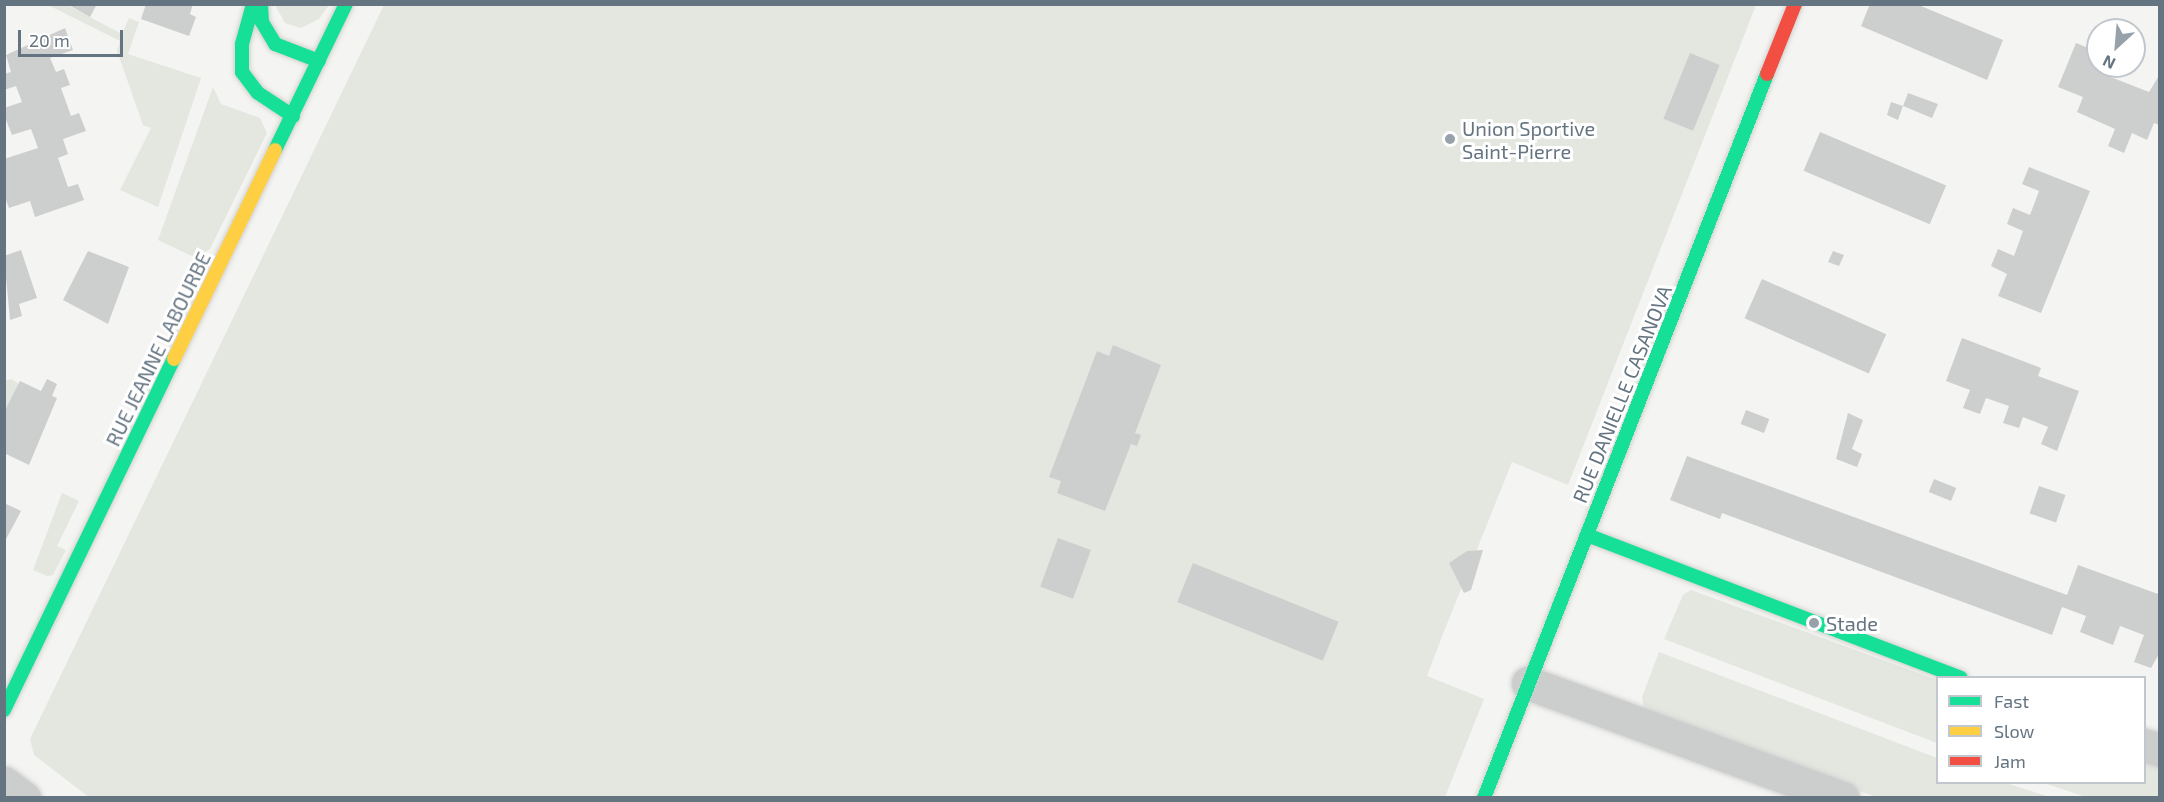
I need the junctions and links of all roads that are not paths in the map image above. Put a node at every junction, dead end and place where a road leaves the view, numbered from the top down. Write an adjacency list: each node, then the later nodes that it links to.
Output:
1 (254, 4): 6 (street)
2 (261, 4): 5 (street)
3 (346, 4): 5 (street, RUE JEANNE LABOURBE)
4 (1795, 4): 7 (street, RUE DANIELLE CASANOVA)
5 (319, 61): 6 (street, RUE JEANNE LABOURBE)
6 (293, 116): 10 (street, RUE JEANNE LABOURBE)
7 (1587, 535): 8 (street); 9 (street, RUE DANIELLE CASANOVA)
8 (1956, 676)
9 (1528, 683): 13 (street, RUE DANIELLE CASANOVA); 14 (street)
10 (4, 710)
11 (4, 783): 12 (street)
12 (24, 798)
13 (1484, 798)
14 (1843, 798)

